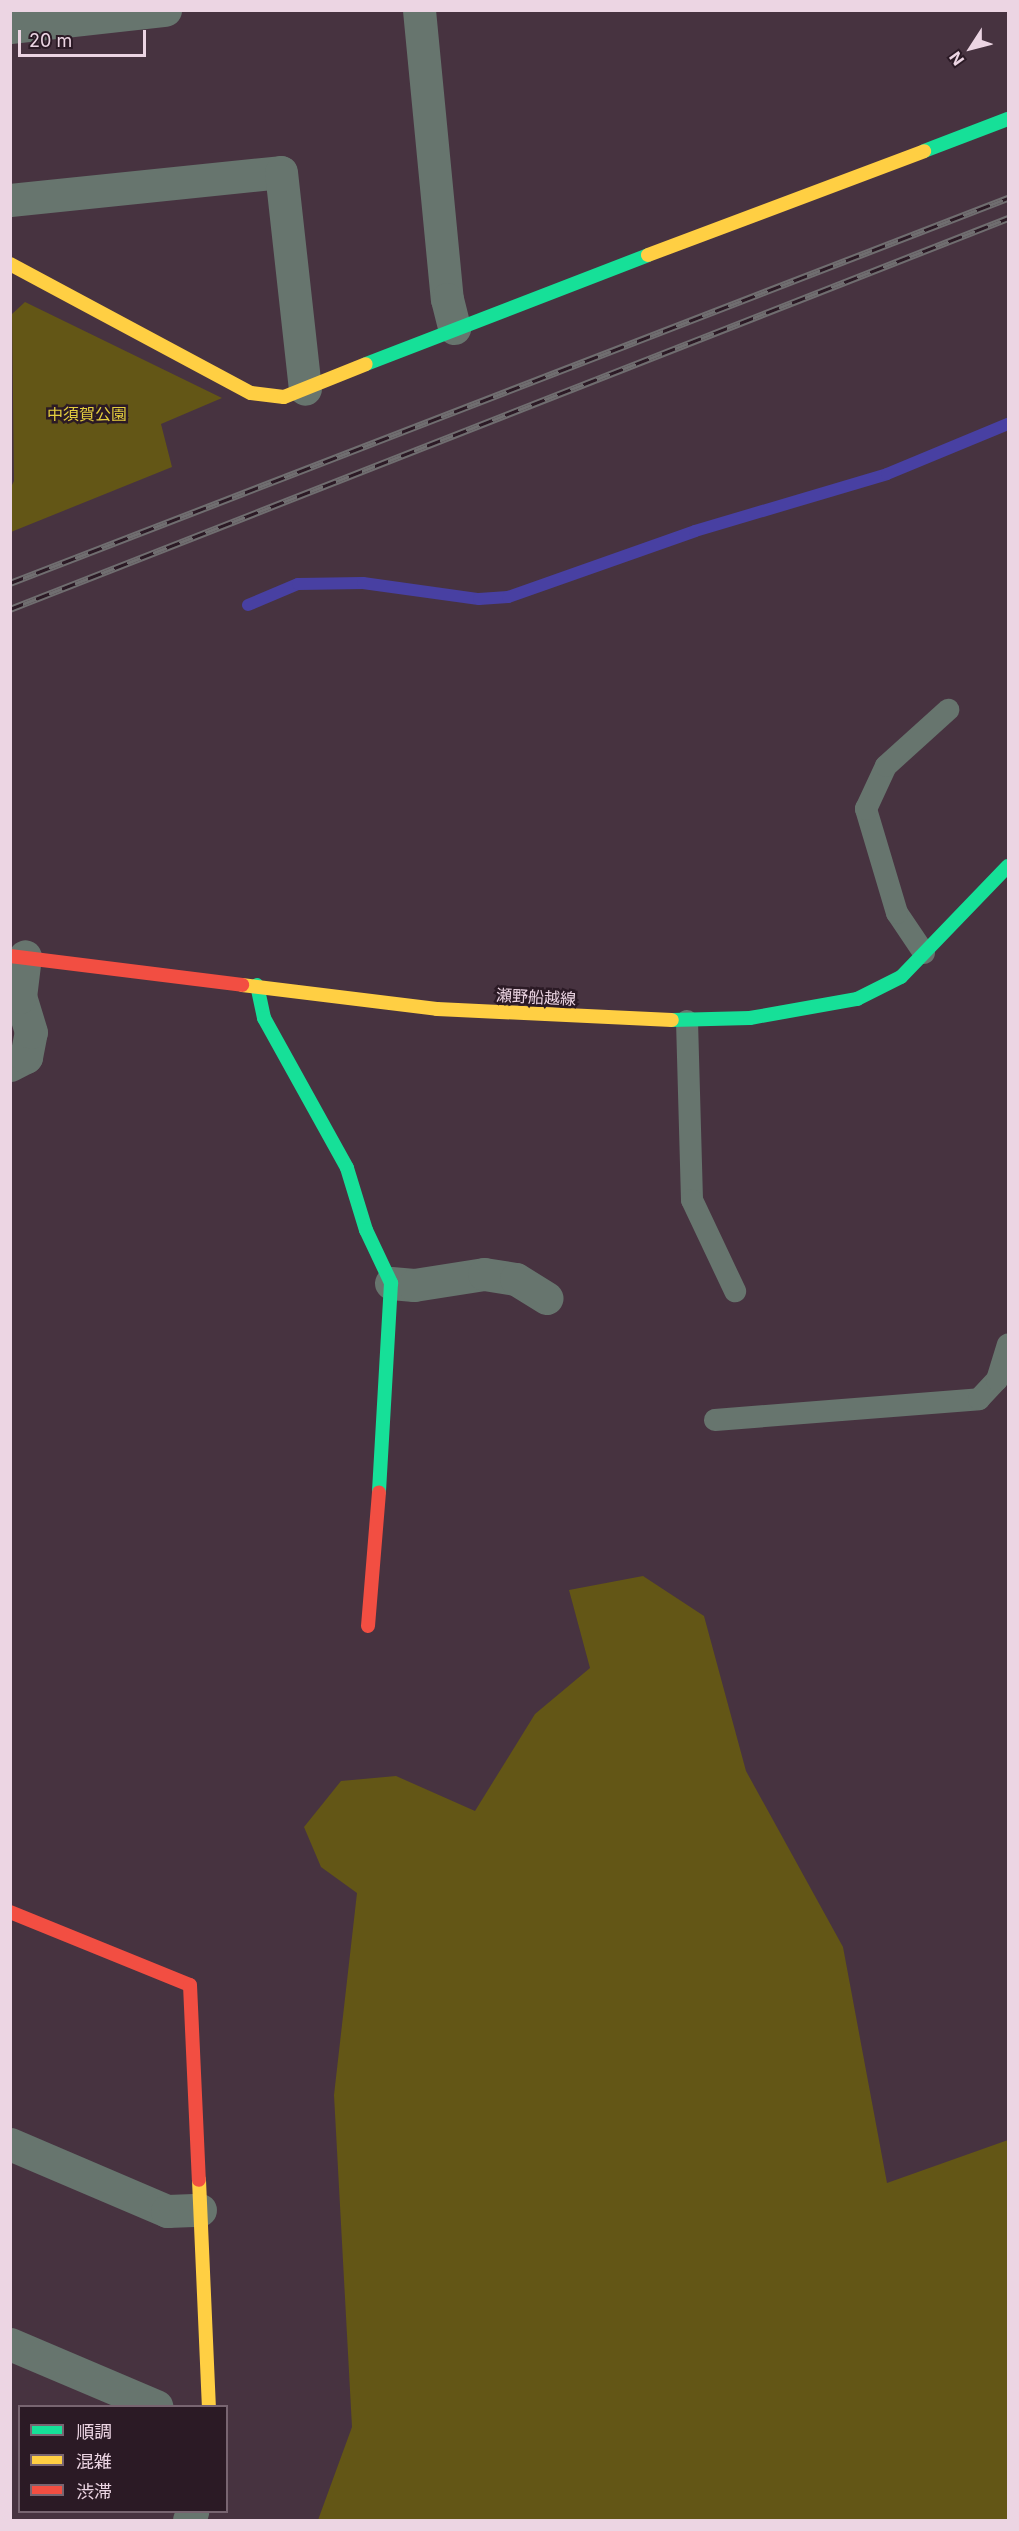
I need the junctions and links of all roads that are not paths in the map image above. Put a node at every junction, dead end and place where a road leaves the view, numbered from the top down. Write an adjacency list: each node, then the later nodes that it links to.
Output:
1 (165, 10): 3 (street)
2 (419, 10): 7 (street)
3 (10, 27)
4 (1008, 119): 7 (street)
5 (10, 200): 8 (street)
6 (10, 264): 8 (street)
7 (454, 328): 8 (street)
8 (305, 389)
9 (948, 710): 11 (lane)
10 (1008, 866): 11 (street, 瀬野船越線)
11 (924, 953): 14 (street, 瀬野船越線)
12 (18, 956): 13 (street, 瀬野船越線); 15 (street)
13 (257, 985): 14 (street, 瀬野船越線); 16 (street)
14 (687, 1021): 17 (lane)
15 (10, 1065)
16 (391, 1283): 18 (street); 21 (street)
17 (735, 1291)
18 (547, 1298)
19 (1008, 1345): 20 (lane)
20 (715, 1420)
21 (368, 1626)
22 (10, 1912): 24 (street)
23 (10, 2144): 24 (street)
24 (200, 2210): 27 (street)
25 (10, 2344): 26 (street)
26 (154, 2405)
27 (208, 2405)

